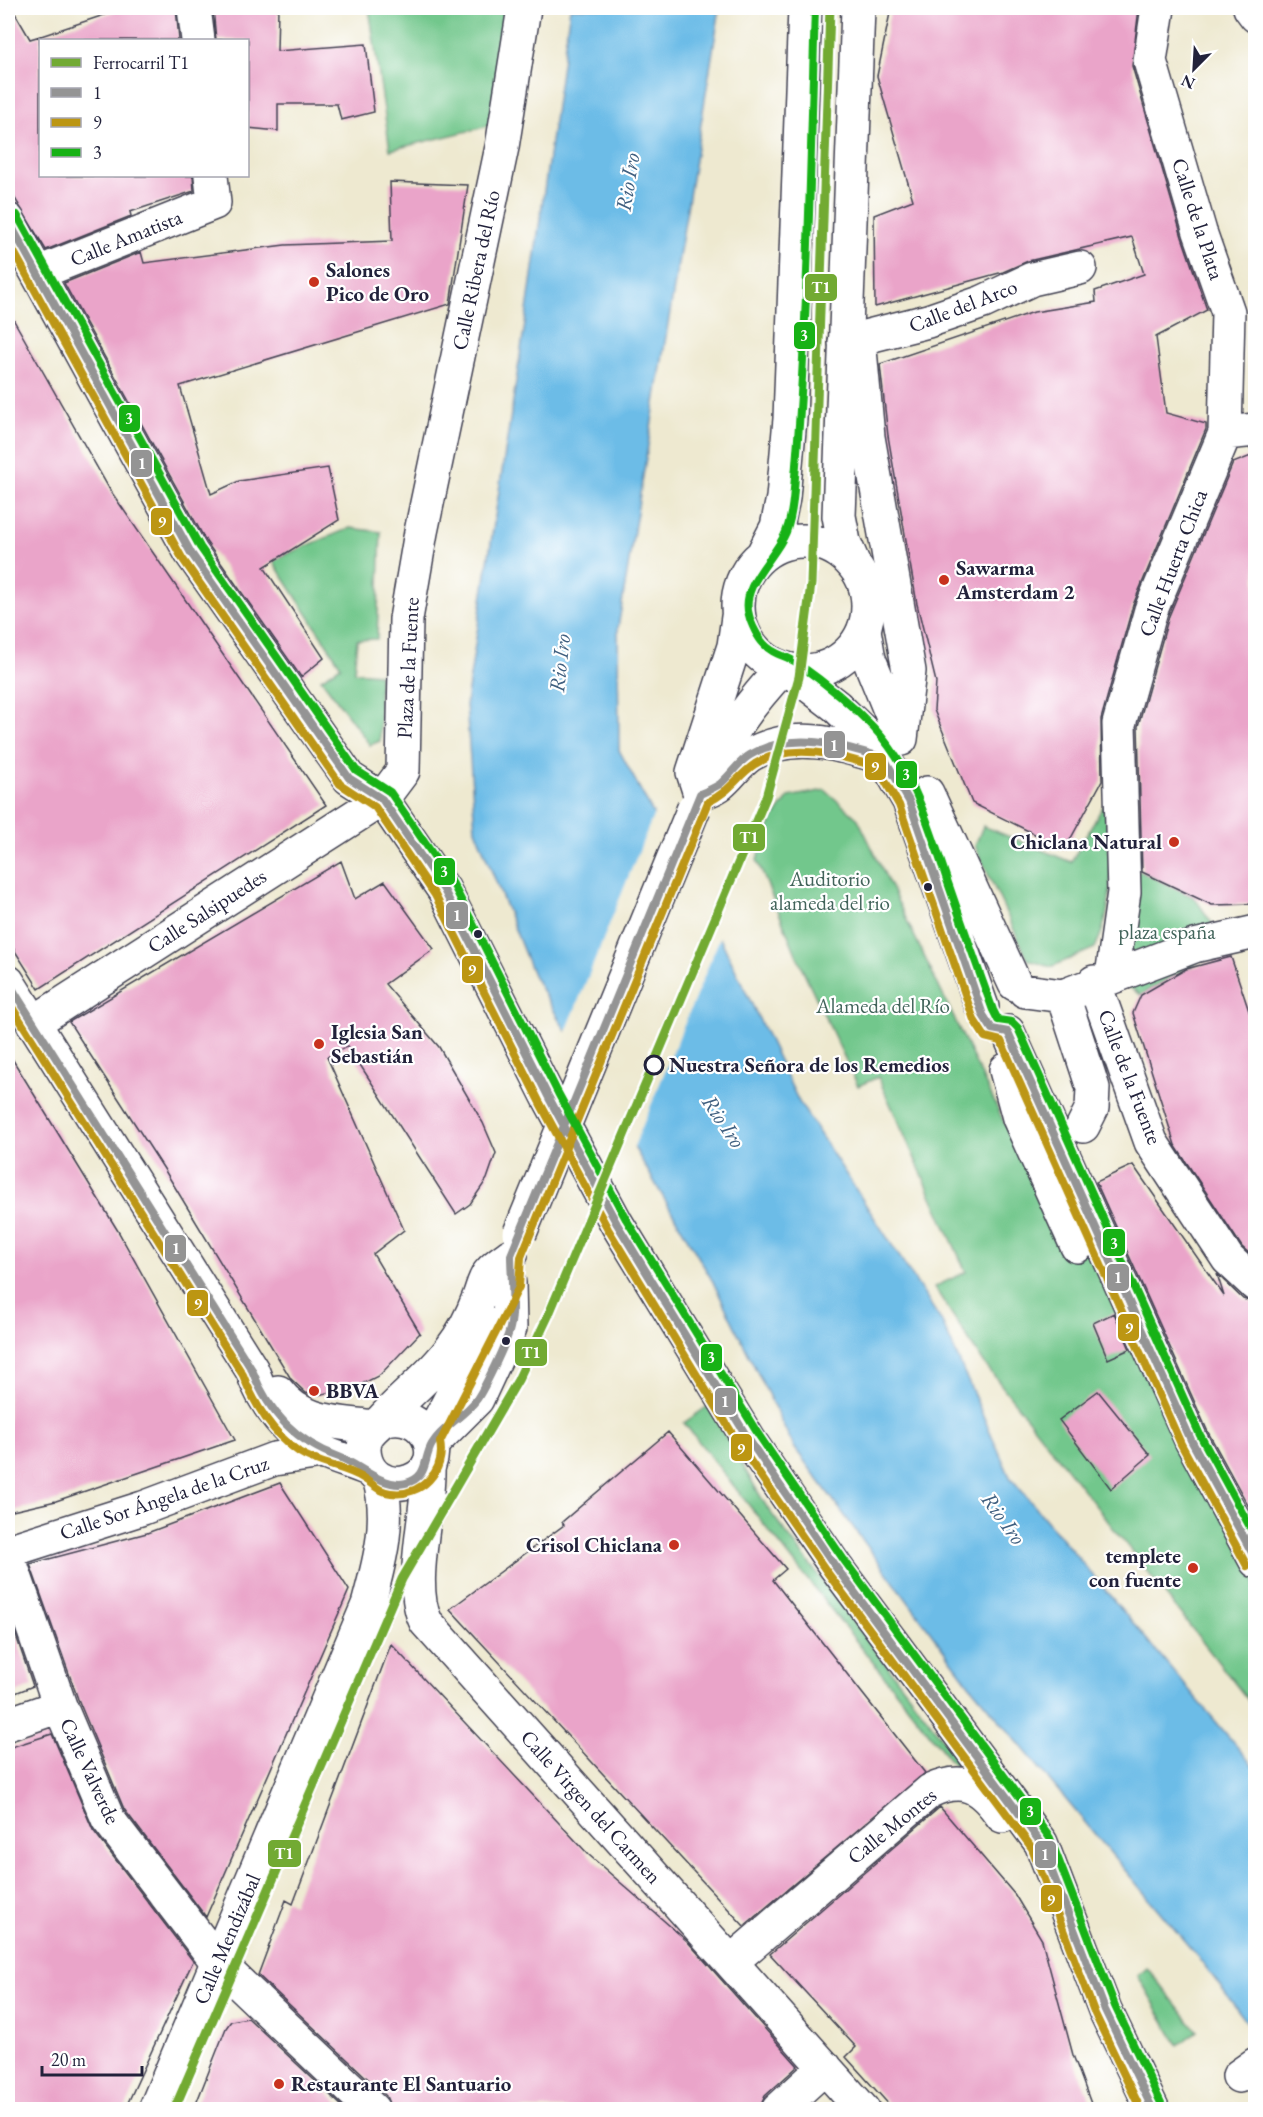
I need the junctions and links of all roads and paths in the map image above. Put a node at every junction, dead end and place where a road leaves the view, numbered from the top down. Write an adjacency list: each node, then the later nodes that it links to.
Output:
1 (195, 8): 8 (street)
2 (524, 8): 15 (street, Calle Ribera del Río)
3 (805, 8): 16 (street)
4 (858, 8): 13 (street)
5 (1158, 8): 14 (street, Calle de la Plata)
6 (1250, 8): 7 (street)
7 (1256, 16)
8 (198, 39)
9 (212, 189): 12 (street, Calle Amatista)
10 (8, 220): 12 (street)
11 (1080, 268): 13 (street, Calle del Arco)
12 (38, 273): 22 (street)
13 (852, 341): 17 (street); 21 (street)
14 (1240, 432): 25 (street, Calle Huerta Chica)
15 (421, 532): 22 (street, Plaza de la Fuente)
16 (763, 554): 17 (street); 18 (street)
17 (855, 567): 19 (street)
18 (738, 617): 20 (street); 23 (street)
19 (864, 630): 20 (street); 21 (street)
20 (786, 669): 21 (street); 23 (street)
21 (892, 748): 23 (street); 26 (street); 30 (street)
22 (382, 799): 29 (street, Calle Salsipuedes); 45 (street)
23 (697, 801): 33 (street, bridge)
24 (1256, 932): 25 (street)
25 (1103, 979): 28 (street); 34 (street, Calle de la Fuente)
26 (1020, 988): 28 (street); 30 (street); 30 (street)
27 (10, 992): 29 (street)
28 (1063, 996): 31 (street)
29 (33, 1023): 35 (street)
30 (994, 1023): 32 (street); 42 (street)
31 (1083, 1126)
32 (1077, 1246)
33 (513, 1257): 36 (street); 37 (street)
34 (1256, 1285)
35 (252, 1370): 36 (street); 38 (street)
36 (377, 1424): 37 (street); 39 (street)
37 (429, 1450): 39 (street); 46 (street, Calle Virgen del Carmen)
38 (322, 1452): 39 (street); 40 (street, Calle Sor Ángela de la Cruz)
39 (375, 1474): 47 (street, Calle Mendizábal)
40 (8, 1551)
41 (8, 1556): 43 (street, Calle Valverde)
42 (1256, 1561)
43 (60, 1706): 44 (street); 47 (street, Calle Valverde)
44 (8, 1724)
45 (1065, 1906): 46 (street, Calle Montes); 53 (street)
46 (731, 1962): 48 (street, Calle Virgen del Carmen)
47 (218, 1963): 49 (street, Calle Mendizábal); 50 (street, Calle Valverde)
48 (825, 2067): 51 (street); 52 (street, Calle Virgen del Carmen)
49 (155, 2109)
50 (374, 2109)
51 (778, 2109)
52 (863, 2109)
53 (1152, 2109)

